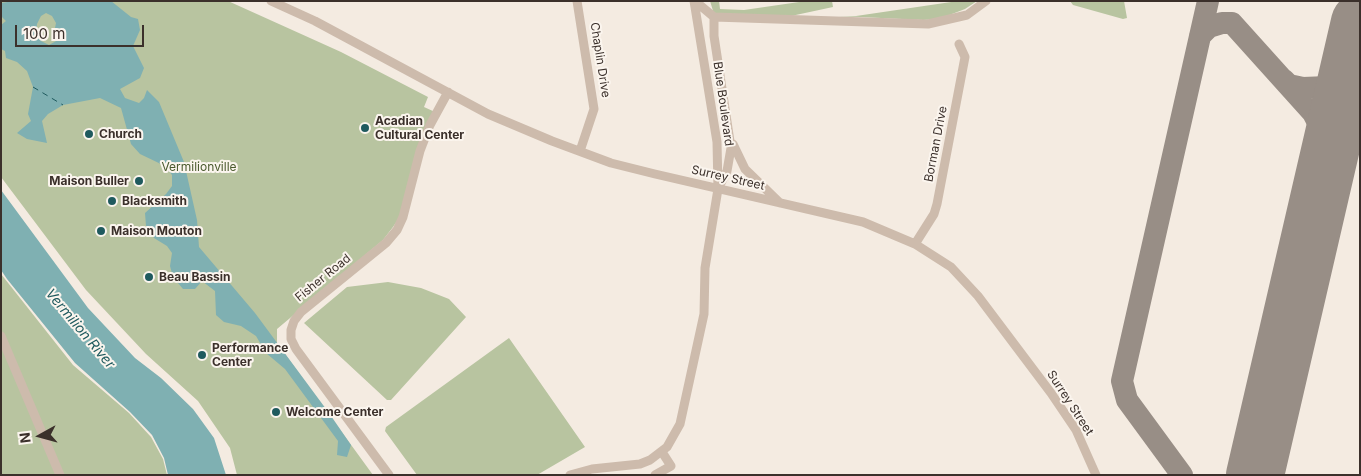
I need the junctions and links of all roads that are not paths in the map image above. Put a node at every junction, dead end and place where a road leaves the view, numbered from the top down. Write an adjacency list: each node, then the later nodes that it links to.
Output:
1 (271, 1): 7 (street, Surrey Street)
2 (577, 1): 9 (street, Chaplin Drive)
3 (694, 1): 5 (street); 10 (street, Blue Boulevard)
4 (986, 1): 5 (street)
5 (714, 17): 8 (street, Blue Boulevard)
6 (959, 44): 12 (street, Borman Drive)
7 (448, 92): 9 (street, Surrey Street); 16 (street, Fisher Road)
8 (731, 139): 10 (street, Blue Boulevard); 11 (street, Blue Boulevard)
9 (580, 151): 10 (street, Surrey Street)
10 (718, 189): 11 (street, Surrey Street); 14 (street)
11 (780, 203): 12 (street, Surrey Street)
12 (915, 244): 19 (street, Surrey Street)
13 (1, 336): 15 (street)
14 (662, 452): 17 (street); 18 (street)
15 (60, 475)
16 (390, 475)
17 (570, 475)
18 (655, 475)
19 (1096, 475)

